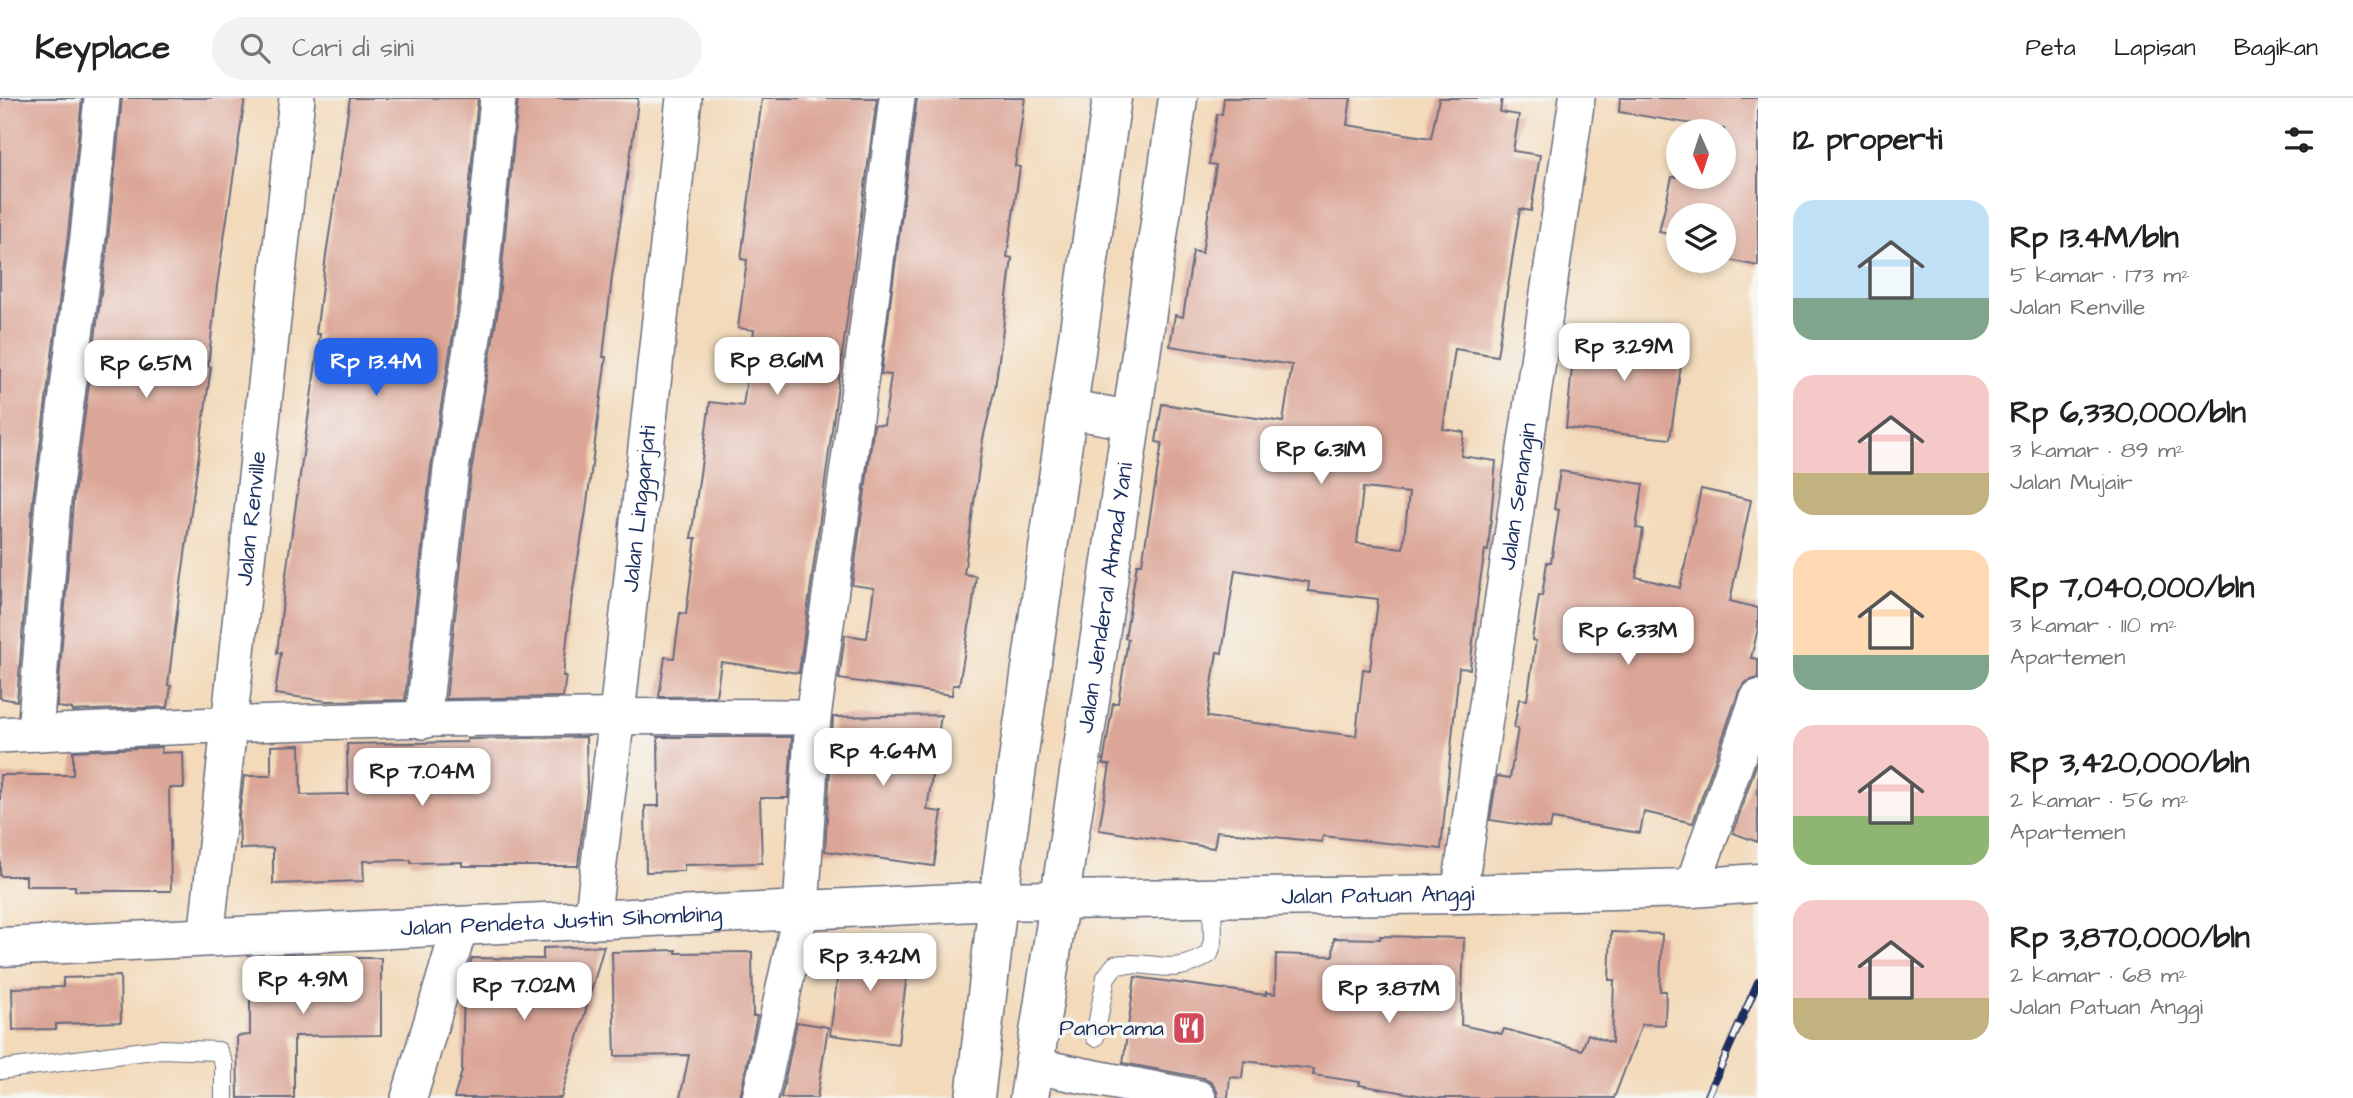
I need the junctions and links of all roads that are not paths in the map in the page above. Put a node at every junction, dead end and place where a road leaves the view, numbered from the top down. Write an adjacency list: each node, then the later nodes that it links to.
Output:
1 (103, 98): 16 (street)
2 (297, 98): 15 (street, Jalan Renville)
3 (498, 98): 14 (street)
4 (684, 98): 12 (street, Jalan Linggarjati)
5 (897, 98): 13 (street)
6 (1112, 98): 9 (main road)
7 (1178, 98): 10 (main road, Jalan Jenderal Ahmad Yani)
8 (1577, 98): 20 (street, Jalan Senangin)
9 (1068, 409): 10 (main road); 23 (main road)
10 (1131, 420): 22 (main road, Jalan Jenderal Ahmad Yani)
11 (1758, 698): 19 (street)
12 (617, 715): 13 (street); 14 (street); 25 (street, Jalan Linggarjati)
13 (813, 717): 24 (street)
14 (423, 721): 15 (street)
15 (228, 726): 16 (street); 27 (street, Jalan Renville)
16 (35, 733): 17 (street)
17 (0, 735)
18 (1758, 883): 19 (main road, Jalan Patuan Anggi)
19 (1692, 888): 20 (main road, Jalan Patuan Anggi)
20 (1460, 894): 21 (main road, Jalan Patuan Anggi)
21 (1212, 898): 22 (main road, Jalan Patuan Anggi); 29 (lane)
22 (1060, 900): 23 (main road, Jalan Patuan Anggi); 31 (main road, Jalan Jenderal Ahmad Yani)
23 (998, 901): 24 (main road, Jalan Pendeta Justin Sihombing); 35 (main road)
24 (801, 910): 25 (main road, Jalan Pendeta Justin Sihombing); 34 (street)
25 (592, 921): 26 (main road, Jalan Pendeta Justin Sihombing)
26 (460, 926): 27 (main road, Jalan Pendeta Justin Sihombing); 33 (street)
27 (205, 938): 28 (main road, Jalan Pendeta Justin Sihombing)
28 (0, 947)
29 (1095, 1037)
30 (0, 1070): 32 (lane)
31 (1031, 1082): 36 (street)
32 (224, 1098)
33 (409, 1098)
34 (760, 1098)
35 (975, 1098)
36 (1198, 1098)

